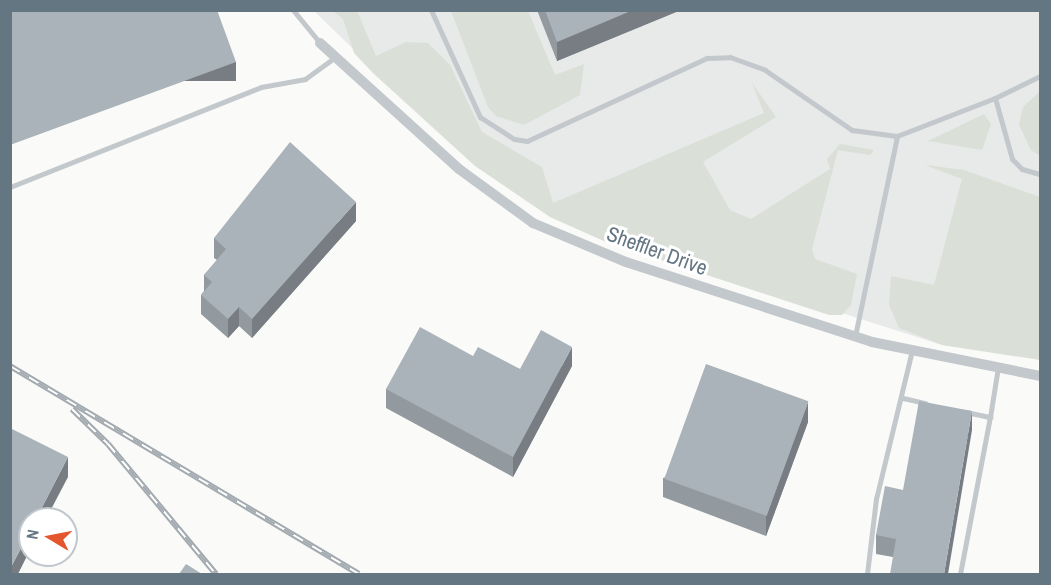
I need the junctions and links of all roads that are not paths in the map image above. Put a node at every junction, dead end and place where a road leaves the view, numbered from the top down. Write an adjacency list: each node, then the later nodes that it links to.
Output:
1 (293, 10): 3 (lane)
2 (431, 10): 7 (lane)
3 (320, 43): 4 (street, Sheffler Drive)
4 (335, 57): 9 (lane); 10 (street, Sheffler Drive)
5 (1041, 76): 6 (lane)
6 (994, 98): 7 (lane); 8 (lane)
7 (897, 136): 10 (lane)
8 (1041, 174)
9 (10, 188)
10 (855, 337): 11 (street, Sheffler Drive)
11 (912, 350): 12 (street, Sheffler Drive); 14 (lane)
12 (998, 368): 13 (street, Sheffler Drive); 17 (lane)
13 (1041, 376)
14 (903, 398): 15 (lane); 18 (lane)
15 (935, 405)
16 (957, 410): 17 (lane)
17 (990, 417): 19 (lane)
18 (867, 574)
19 (960, 574)

